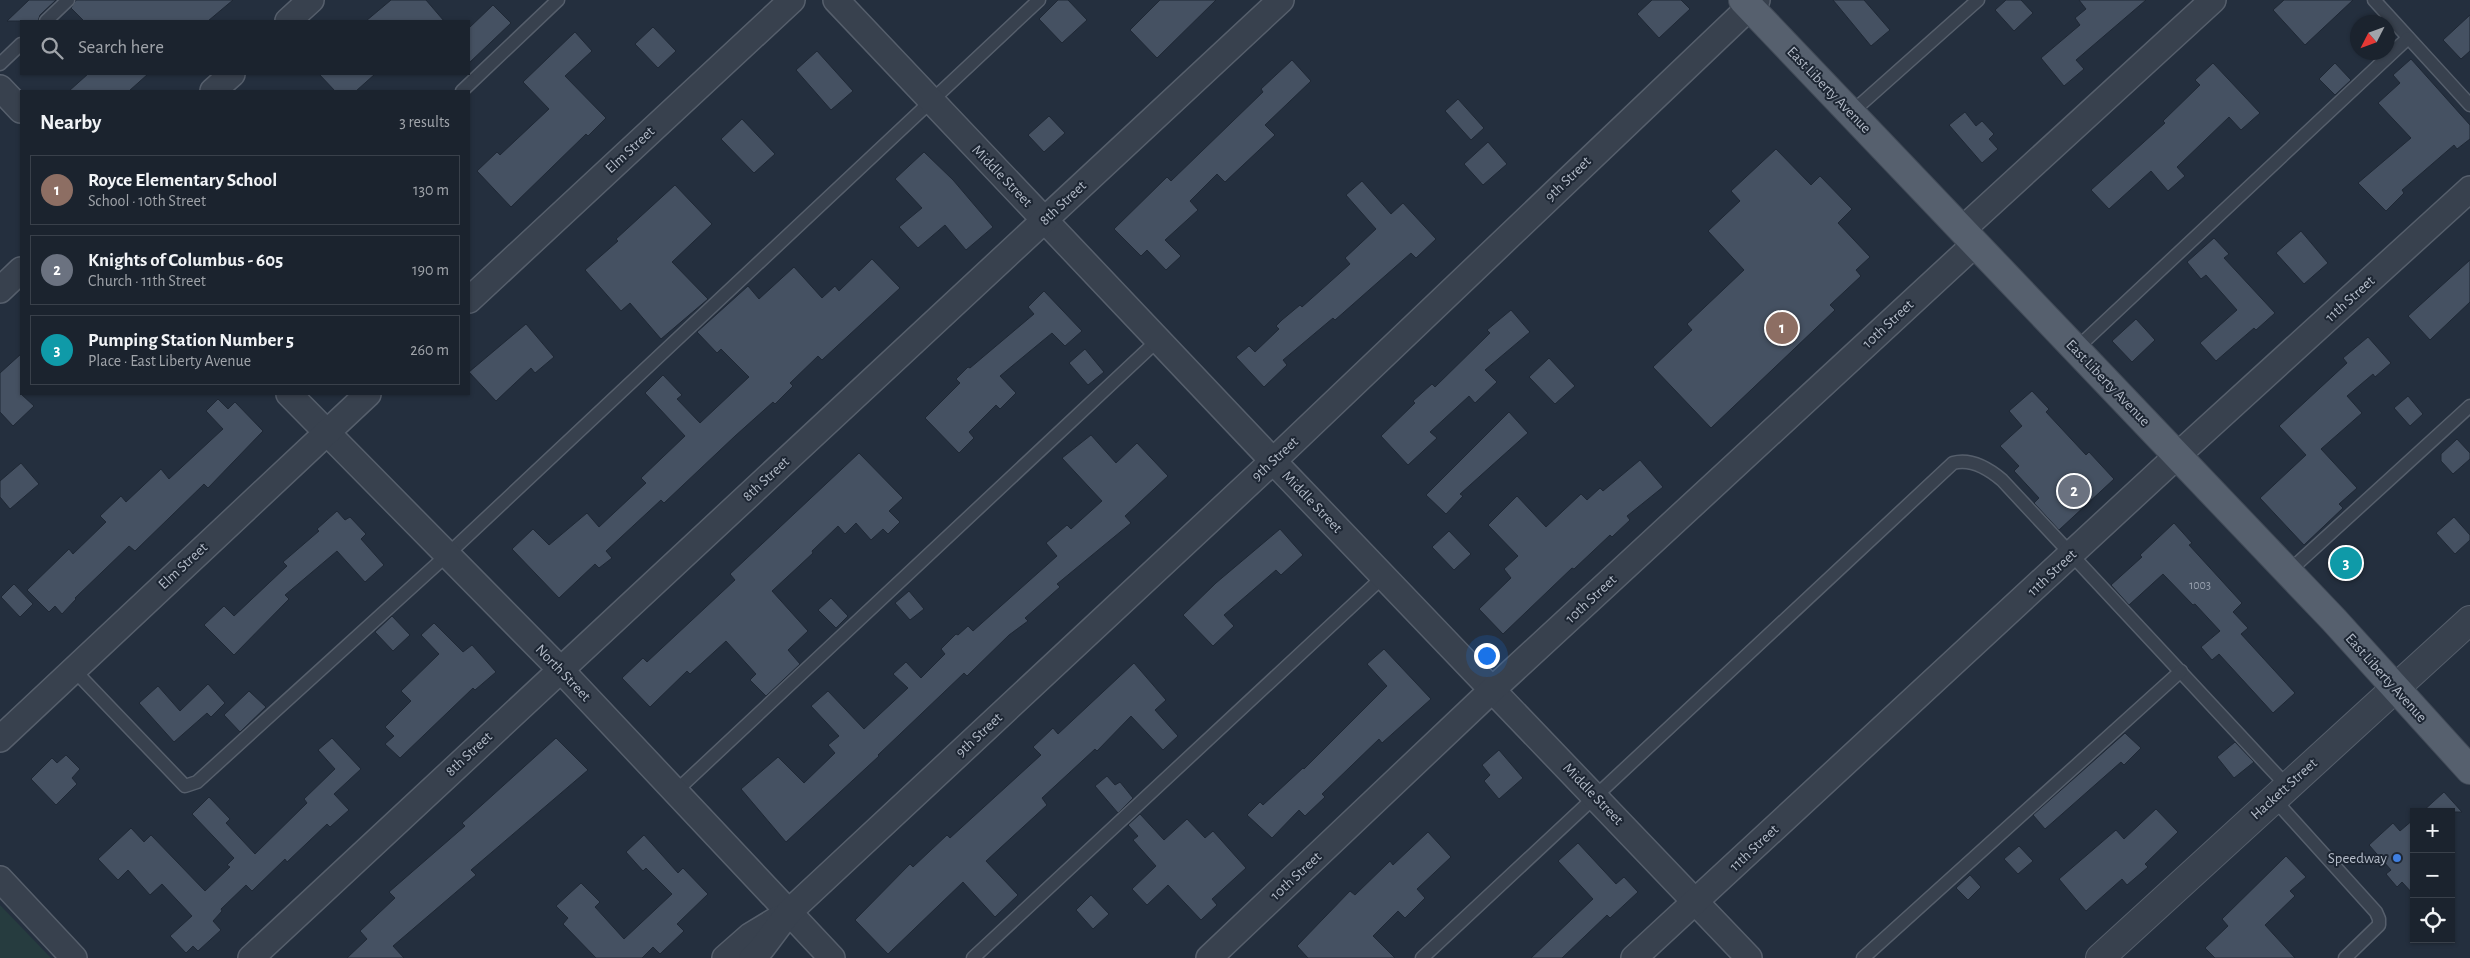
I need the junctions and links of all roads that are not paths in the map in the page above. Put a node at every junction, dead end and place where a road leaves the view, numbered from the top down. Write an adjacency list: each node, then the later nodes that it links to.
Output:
1 (68, 0): 12 (lane)
2 (311, 0): 13 (street)
3 (558, 0): 20 (lane)
4 (792, 0): 30 (street, Elm Street)
5 (836, 0): 21 (street, Middle Street)
6 (1039, 0): 21 (lane)
7 (1281, 0): 26 (street, 8th Street)
8 (1978, 0): 24 (lane)
9 (2213, 0): 27 (street, 10th Street)
10 (2374, 0): 14 (lane)
11 (1750, 2): 24 (main road, East Liberty Avenue); 38 (street, 9th Street)
12 (47, 20)
13 (289, 20)
14 (2408, 38): 22 (lane); 32 (lane)
15 (20, 45): 16 (lane)
16 (0, 64)
17 (231, 75): 19 (street)
18 (0, 88): 23 (street)
19 (214, 90)
20 (463, 90)
21 (931, 101): 26 (street, Middle Street); 39 (lane)
22 (2470, 105)
23 (20, 109)
24 (1852, 112): 27 (main road, East Liberty Avenue)
25 (2470, 189): 37 (street, 11th Street)
26 (1044, 220): 31 (street, Middle Street); 44 (street, 8th Street)
27 (1969, 237): 32 (main road, East Liberty Avenue); 48 (street, 10th Street)
28 (20, 271): 29 (street)
29 (0, 290)
30 (470, 299)
31 (1158, 340): 38 (street, Middle Street); 51 (lane)
32 (2076, 349): 37 (main road, East Liberty Avenue)
33 (290, 395): 36 (street, North Street)
34 (367, 395): 36 (street, Elm Street)
35 (2470, 406): 41 (lane)
36 (326, 433): 39 (street, North Street); 45 (street, Elm Street)
37 (2178, 456): 40 (street, 11th Street); 41 (main road, East Liberty Avenue)
38 (1273, 461): 42 (street, Middle Street); 56 (street, 9th Street)
39 (447, 555): 44 (street, North Street); 45 (lane)
40 (2071, 555): 46 (lane); 53 (lane); 55 (street, 11th Street)
41 (2288, 572): 47 (main road, East Liberty Avenue)
42 (1384, 576): 48 (street, Middle Street); 62 (lane)
43 (2470, 620): 47 (street, Hackett Street)
44 (560, 669): 51 (street, North Street); 58 (street, 8th Street)
45 (72, 670): 49 (street, Elm Street)
46 (2181, 671): 52 (lane); 67 (lane)
47 (2395, 688): 50 (main road, East Liberty Avenue); 52 (street, Hackett Street)
48 (1492, 690): 53 (street, Middle Street); 63 (street, 10th Street)
49 (0, 739)
50 (2470, 770)
51 (675, 792): 56 (street, North Street)
52 (2280, 792): 68 (street, Hackett Street); 69 (lane)
53 (1595, 796): 55 (street, Middle Street); 64 (lane)
54 (0, 879): 57 (street)
55 (1695, 902): 65 (street, 11th Street); 66 (street, Middle Street)
56 (789, 912): 59 (street, 9th Street); 60 (street, 9th Street); 61 (street, North Street)
57 (74, 958)
58 (251, 958)
59 (725, 958)
60 (752, 958)
61 (832, 958)
62 (973, 958)
63 (1210, 958)
64 (1422, 958)
65 (1634, 958)
66 (1749, 958)
67 (1863, 958)
68 (2100, 958)
69 (2344, 958)

